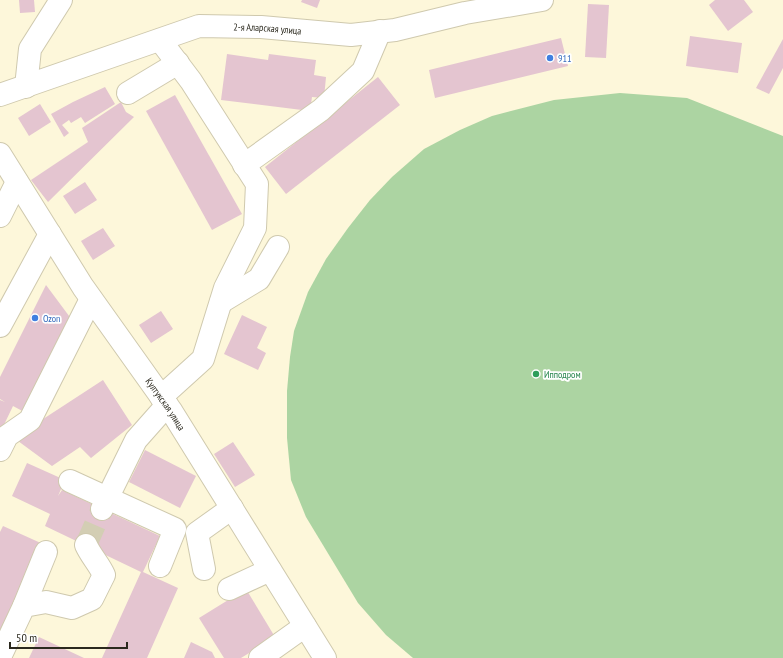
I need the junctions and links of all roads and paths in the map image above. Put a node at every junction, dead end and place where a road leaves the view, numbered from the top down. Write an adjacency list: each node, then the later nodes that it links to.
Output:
1 (61, 0): 6 (street)
2 (542, 0): 3 (street, 2-я Аларская улица)
3 (380, 31): 4 (street, 2-я Аларская улица); 10 (street)
4 (160, 40): 5 (street); 6 (street, 2-я Аларская улица)
5 (178, 63): 7 (street); 10 (street)
6 (26, 87): 8 (street, 2-я Аларская улица)
7 (128, 93)
8 (0, 95)
9 (0, 154): 11 (street, Култукская улица)
10 (244, 165): 16 (street)
11 (17, 182): 12 (street); 13 (street, Култукская улица)
12 (0, 216)
13 (50, 234): 15 (street, Култукская улица); 17 (street)
14 (278, 247): 16 (street)
15 (91, 299): 18 (street, Култукская улица); 19 (street)
16 (221, 302): 18 (street)
17 (0, 326)
18 (164, 401): 21 (street); 22 (street, Култукская улица)
19 (0, 450)
20 (70, 481): 21 (street)
21 (105, 503): 25 (street)
22 (232, 508): 26 (street); 27 (street, Култукская улица)
23 (86, 545): 29 (street)
24 (46, 552): 29 (street)
25 (160, 566)
26 (204, 569)
27 (270, 570): 28 (street); 30 (street, Култукская улица)
28 (229, 588)
29 (24, 606): 32 (street)
30 (305, 626): 31 (street, Култукская улица); 33 (street)
31 (316, 655)
32 (0, 657)
33 (260, 658)

